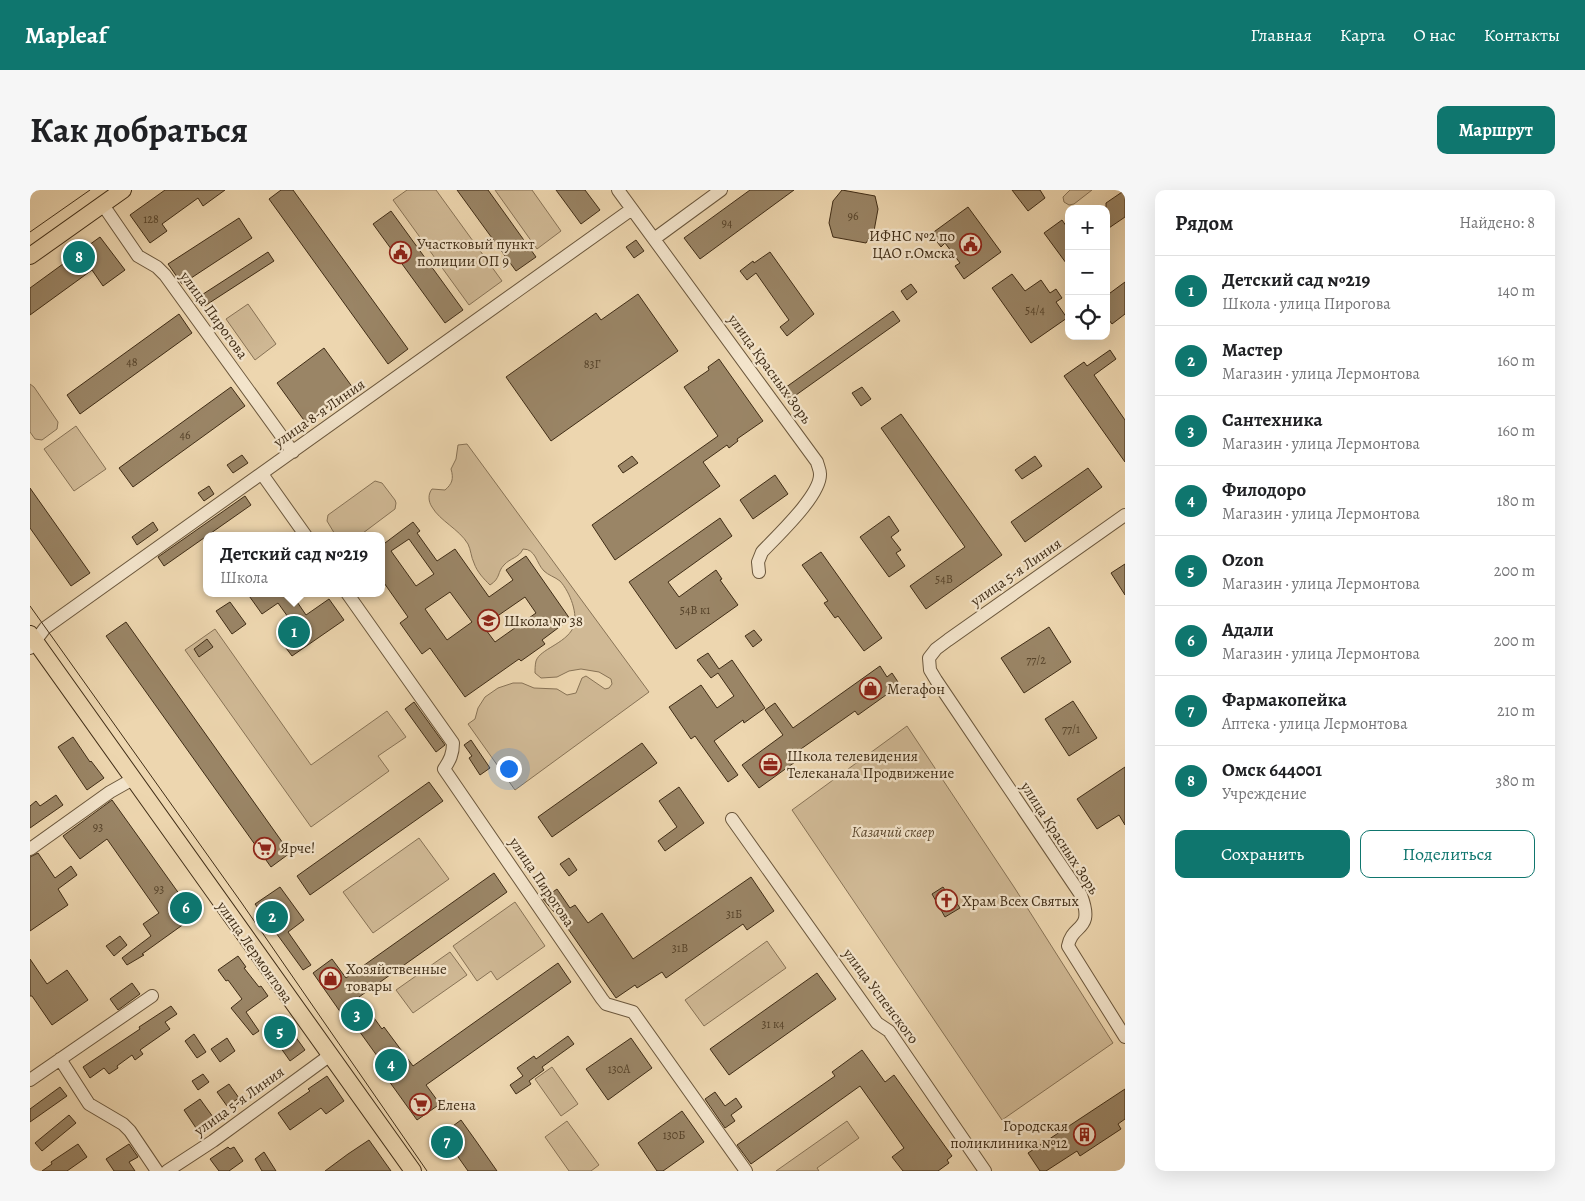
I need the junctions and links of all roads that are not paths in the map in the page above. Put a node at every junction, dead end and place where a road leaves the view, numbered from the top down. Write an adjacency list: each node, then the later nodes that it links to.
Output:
1 (123, 190): 4 (main road)
2 (618, 190): 5 (street, улица Красных Зорь)
3 (721, 190): 6 (street)
4 (103, 205): 7 (main road); 8 (street, улица Пирогова)
5 (632, 209): 6 (street, улица Красных Зорь); 8 (street, улица 8-я Линия)
6 (654, 239): 12 (street, улица Красных Зорь)
7 (30, 256)
8 (293, 452): 9 (street, улица 8-я Линия)
9 (262, 474): 11 (street); 14 (street, улица 8-я Линия)
10 (1125, 515): 15 (street, улица 5-я Линия)
11 (303, 532)
12 (759, 572)
13 (350, 597): 27 (street, улица Пирогова)
14 (32, 641): 16 (main road, улица Лермонтова)
15 (929, 658): 20 (street, улица Красных Зорь)
16 (133, 779): 18 (street); 21 (main road, улица Лермонтова)
17 (732, 818): 28 (street, улица Успенского)
18 (30, 849)
19 (152, 996): 22 (street)
20 (1125, 1037)
21 (329, 1056): 25 (street, улица 5-я Линия); 26 (main road, улица Лермонтова)
22 (60, 1059): 23 (street); 24 (street)
23 (30, 1080)
24 (157, 1171)
25 (167, 1171)
26 (412, 1171)
27 (746, 1171)
28 (985, 1171)

